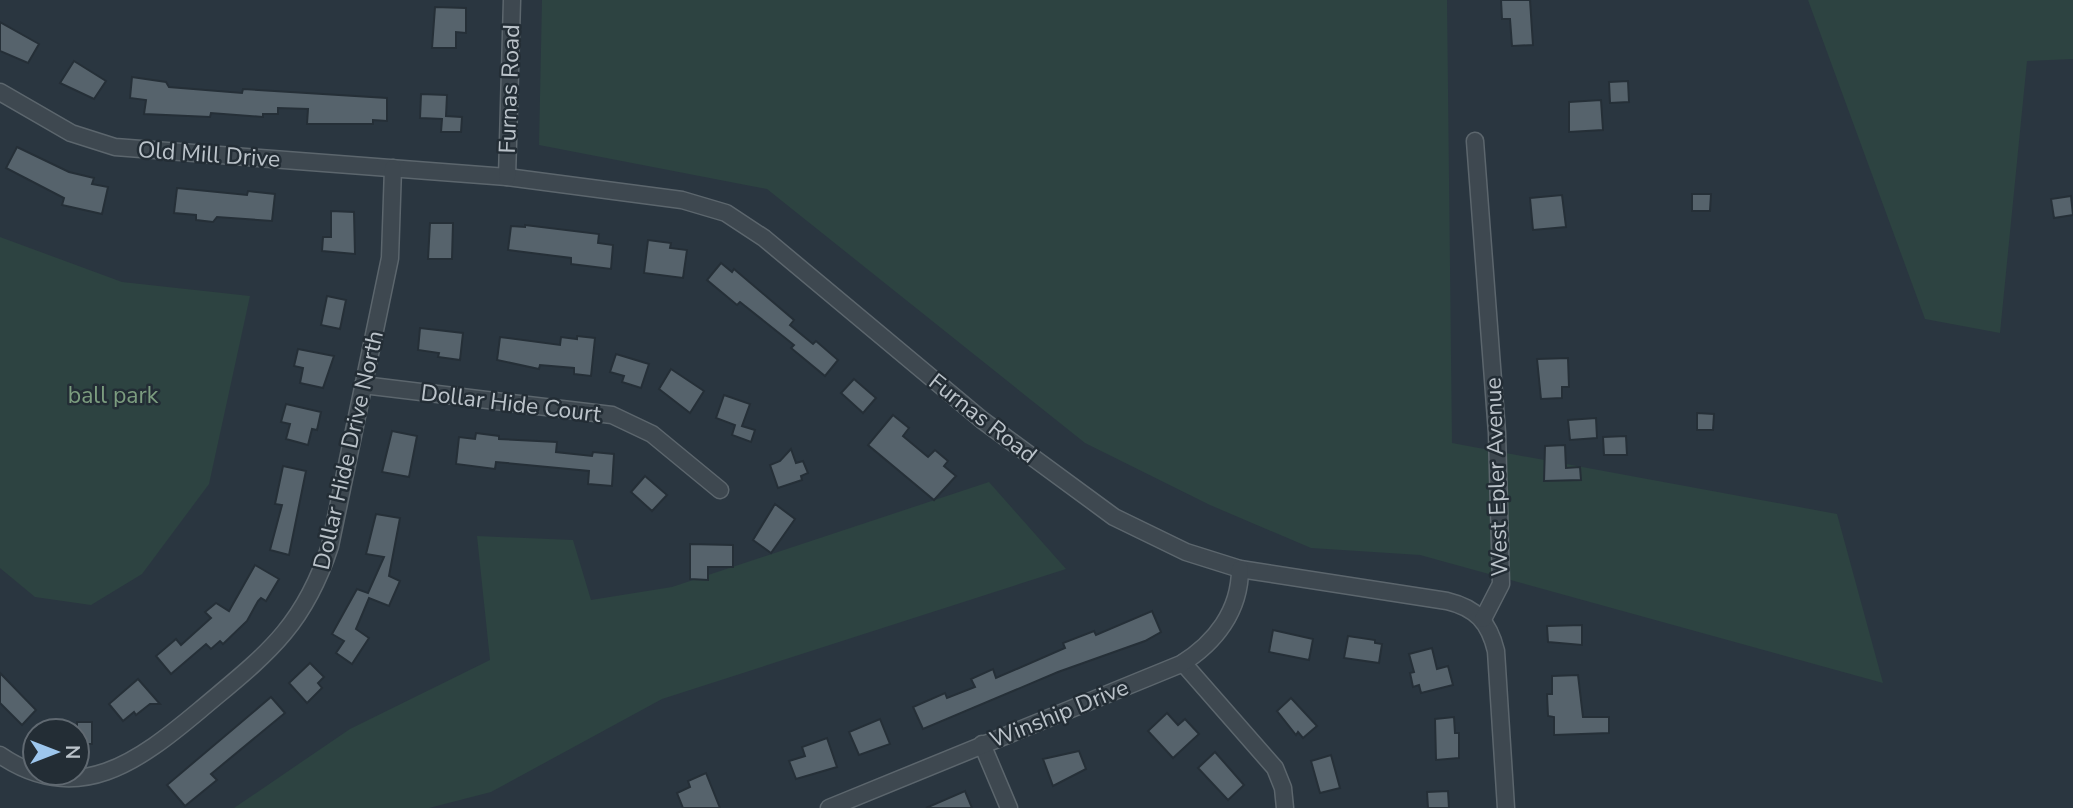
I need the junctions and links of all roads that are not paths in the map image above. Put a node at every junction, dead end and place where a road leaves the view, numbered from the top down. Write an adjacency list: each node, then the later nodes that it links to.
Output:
1 (512, 0): 6 (street, Furnas Road)
2 (0, 92): 4 (street, Old Mill Drive)
3 (1475, 141): 10 (street, West Epler Avenue)
4 (393, 168): 5 (street, Old Mill Drive); 7 (street, Dollar Hide Drive North)
5 (431, 171): 6 (street, Furnas Road)
6 (507, 177): 9 (street, Furnas Road)
7 (363, 385): 8 (street, Dollar Hide Court); 13 (street, Dollar Hide Drive North)
8 (720, 490)
9 (1240, 569): 10 (street, Furnas Road); 11 (street, Winship Drive)
10 (1483, 620): 17 (street)
11 (1183, 663): 12 (street, Winship Drive); 16 (street)
12 (982, 744): 14 (street, Winship Drive); 15 (street)
13 (0, 754)
14 (830, 808)
15 (1009, 808)
16 (1285, 808)
17 (1506, 808)

